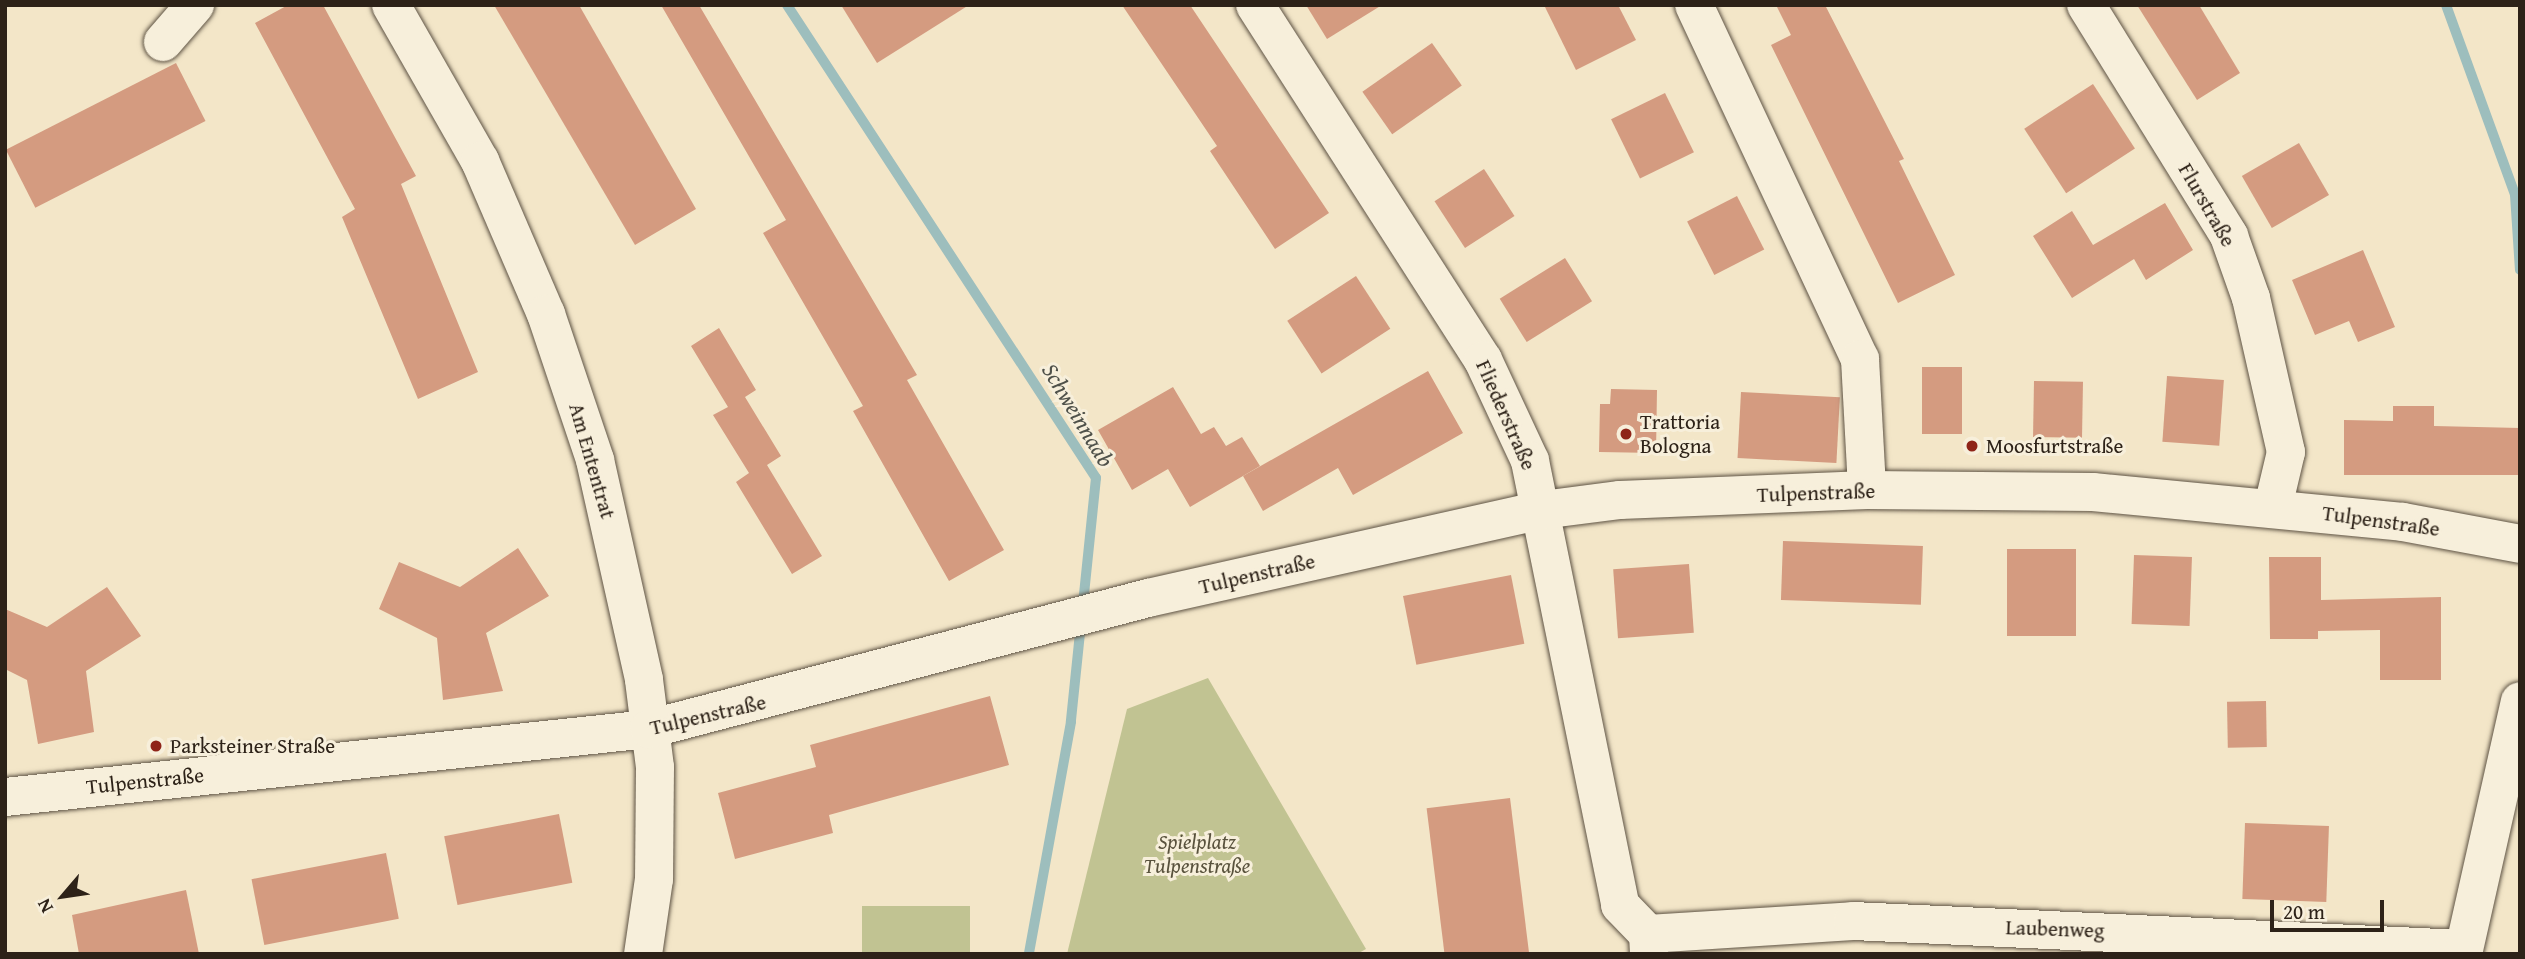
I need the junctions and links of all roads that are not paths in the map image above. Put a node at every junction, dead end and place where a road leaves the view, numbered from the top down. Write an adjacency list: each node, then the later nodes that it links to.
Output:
1 (195, 5): 6 (street)
2 (391, 5): 12 (street, Am Ententrat)
3 (1255, 5): 9 (street, Fliederstraße)
4 (1694, 5): 7 (street)
5 (2086, 5): 8 (street, Flurstraße)
6 (163, 42)
7 (1867, 491): 8 (street, Tulpenstraße); 9 (street, Tulpenstraße)
8 (2273, 507): 10 (street, Tulpenstraße)
9 (1542, 510): 12 (street, Tulpenstraße); 14 (street, Fliederstraße)
10 (2520, 544)
11 (2520, 701): 15 (street)
12 (649, 729): 13 (street, Tulpenstraße); 16 (street, Am Ententrat)
13 (5, 797)
14 (1649, 944): 15 (street, Laubenweg)
15 (2463, 951)
16 (643, 954)

